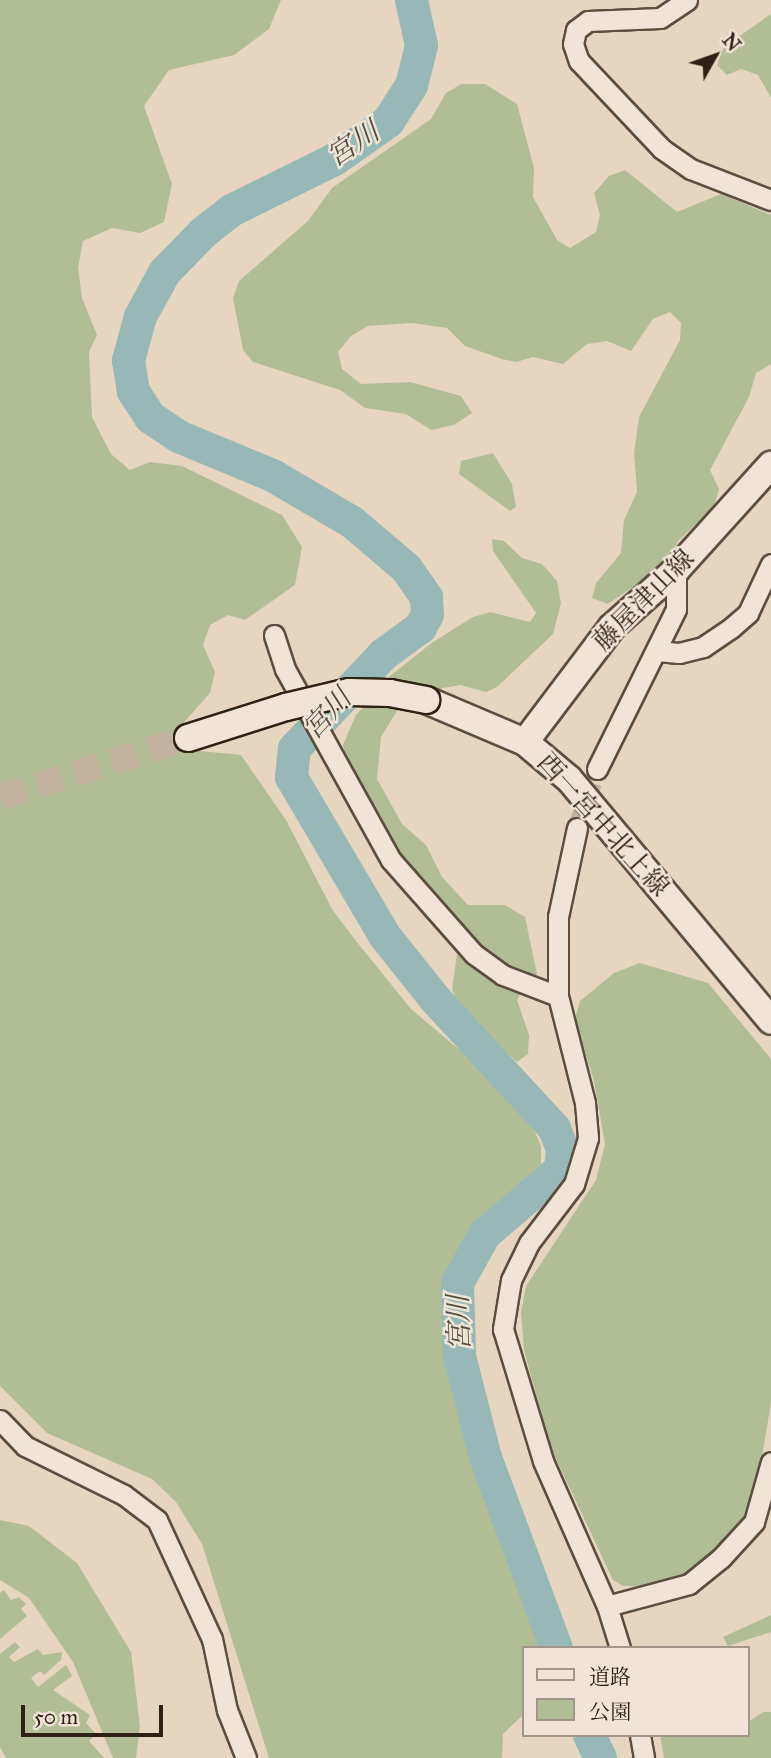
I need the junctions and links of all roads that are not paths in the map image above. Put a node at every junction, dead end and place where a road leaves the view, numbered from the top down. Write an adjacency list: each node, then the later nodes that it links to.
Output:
1 (687, 0): 2 (street)
2 (771, 200)
3 (771, 465): 5 (main road, 藤屋津山線)
4 (771, 564): 7 (street)
5 (676, 570): 7 (street); 9 (main road, 藤屋津山線)
6 (274, 635): 12 (street)
7 (657, 651): 10 (street)
8 (188, 738): 9 (main road, 西一宮中北上線, bridge)
9 (525, 741): 13 (main road, 西一宮中北上線)
10 (597, 769)
11 (577, 828): 12 (street)
12 (558, 996): 16 (street)
13 (771, 1021)
14 (0, 1420): 19 (street)
15 (771, 1462): 16 (street)
16 (607, 1606): 17 (street)
17 (619, 1646)
18 (640, 1737): 20 (street)
19 (246, 1758)
20 (644, 1758)

